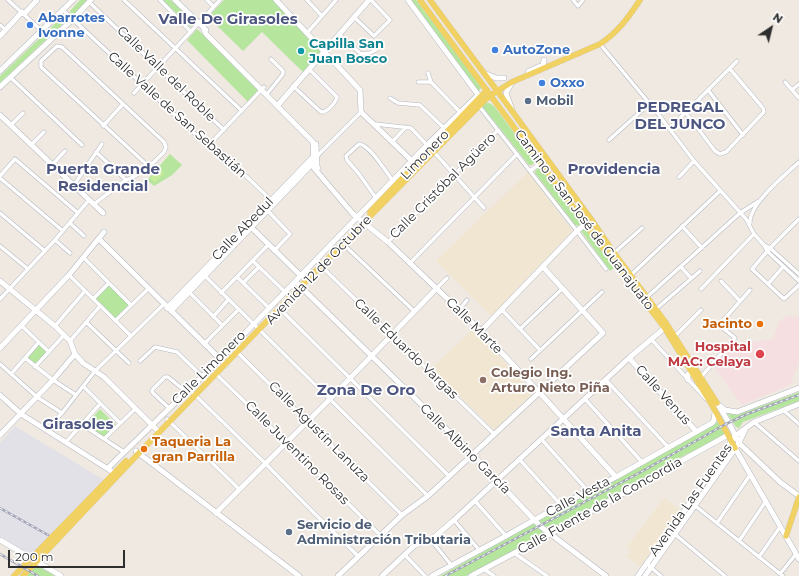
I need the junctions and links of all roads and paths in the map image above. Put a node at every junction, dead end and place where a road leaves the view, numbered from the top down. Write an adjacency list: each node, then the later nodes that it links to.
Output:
1 (8, 0): 22 (street)
2 (37, 0): 22 (street)
3 (73, 0): 21 (street)
4 (124, 0): 36 (street)
5 (160, 0): 30 (street)
6 (174, 0): 26 (street, Calle Marte)
7 (207, 0): 20 (street)
8 (220, 0): 20 (street)
9 (276, 0): 31 (street)
10 (308, 0): 23 (street)
11 (336, 0): 23 (street)
12 (370, 0): 24 (street); 24 (street)
13 (408, 0): 69 (street)
14 (420, 0): 66 (main road, Camino a San José de Guanajuato)
15 (430, 0): 47 (main road, Camino a San José de Guanajuato)
16 (573, 0): 17 (street)
17 (583, 0)
18 (640, 0): 34 (main road, Avenida 12 de Octubre)
19 (90, 1): 25 (street); 43 (street, Calle Valle del Roble)
20 (214, 7): 26 (street)
21 (63, 10): 25 (street, Calle Valle de San Sebastián); 29 (street)
22 (23, 13): 28 (street); 29 (street)
23 (322, 16): 31 (street)
24 (354, 17): 32 (street)
25 (73, 19): 35 (street); 57 (street, Calle Valle de San Sebastián)
26 (199, 24): 30 (street); 60 (street, Calle Marte)
27 (0, 25): 28 (street)
28 (6, 30): 33 (street)
29 (42, 31): 46 (street)
30 (191, 32): 36 (street)
31 (307, 33): 38 (street)
32 (339, 34): 37 (street); 38 (street)
33 (0, 36)
34 (600, 44): 49 (main road, Avenida 12 de Octubre); 72 (street)
35 (42, 50): 39 (street); 50 (street)
36 (176, 50): 43 (street); 73 (street)
37 (376, 50)
38 (325, 52): 44 (street); 77 (street)
39 (48, 55): 70 (street); 82 (street)
40 (272, 59): 65 (street)
41 (544, 60): 49 (street)
42 (737, 61): 45 (street)
43 (159, 68): 57 (street); 86 (street, Calle Valle del Roble)
44 (309, 69): 58 (street); 58 (street)
45 (730, 69): 61 (street); 89 (street)
46 (0, 71)
47 (482, 72): 51 (street); 63 (main road, Camino a San José de Guanajuato)
48 (428, 73): 53 (street)
49 (527, 76): 54 (main road, Avenida 12 de Octubre)
50 (10, 77): 59 (street); 94 (street)
51 (504, 78)
52 (418, 82): 53 (street)
53 (430, 82): 75 (street)
54 (512, 82): 63 (main road, Avenida 12 de Octubre); 74 (street)
55 (785, 82): 62 (street)
56 (799, 84): 62 (street)
57 (142, 85): 64 (street); 95 (street, Calle Valle de San Sebastián)
58 (293, 86): 71 (street)
59 (0, 87)
60 (263, 87): 65 (street, Calle Marte); 73 (street)
61 (708, 90): 78 (street); 89 (street)
62 (792, 90): 68 (street)
63 (497, 91): 66 (main road, Avenida 12 de Octubre); 74 (main road, Camino a San José de Guanajuato)
64 (134, 93)
65 (268, 93): 71 (street, Calle Marte)
66 (489, 93): 69 (main road, Avenida 12 de Octubre); 104 (main road, Camino a San José de Guanajuato)
67 (390, 98): 84 (street)
68 (799, 98)
69 (480, 100): 75 (street, Calle Limonero); 87 (street); 96 (main road, Avenida 12 de Octubre)
70 (123, 104): 82 (street); 82 (street)
71 (279, 104): 100 (street, Calle Marte)
72 (649, 104): 85 (street); 90 (street)
73 (242, 111): 86 (street)
74 (512, 111): 128 (main road, Camino a San José de Guanajuato)
75 (460, 112): 84 (street, Calle Limonero)
76 (23, 113): 81 (street)
77 (360, 113): 80 (street); 100 (street, Calle Abedul)
78 (686, 113): 85 (street); 89 (street)
79 (0, 115): 81 (street)
80 (375, 124): 83 (street); 91 (street)
81 (11, 125): 93 (street)
82 (103, 126)
83 (406, 127): 91 (street); 96 (street)
84 (444, 128): 96 (street, Calle Limonero)
85 (670, 129): 102 (street)
86 (224, 130): 95 (street)
87 (498, 130): 99 (street); 107 (street, Calle Cristóbal Agüero)
88 (44, 132): 93 (street)
89 (743, 135)
90 (609, 140)
91 (392, 142): 101 (street)
92 (102, 144): 98 (street)
93 (32, 145): 105 (street)
94 (82, 145)
95 (208, 146): 118 (street, Calle Valle de San Sebastián)
96 (430, 148): 101 (street, Calle Limonero); 107 (street); 127 (main road, Avenida 12 de Octubre)
97 (65, 151): 105 (street)
98 (96, 152): 111 (street); 113 (street)
99 (517, 154): 106 (street); 115 (street)
100 (316, 157): 118 (street, Calle Abedul); 127 (street, Calle Marte)
101 (412, 161): 112 (street, Calle Limonero)
102 (694, 162): 110 (street); 114 (street)
103 (799, 162): 119 (street)
104 (541, 163): 106 (street); 133 (main road, Camino a San José de Guanajuato)
105 (52, 164): 113 (street)
106 (530, 171): 139 (street)
107 (454, 174): 115 (street); 146 (street, Calle Cristóbal Agüero)
108 (137, 175): 111 (street)
109 (0, 177): 123 (street); 140 (street)
110 (679, 177)
111 (126, 180): 120 (street)
112 (393, 181): 116 (street, Calle Limonero); 116 (street)
113 (74, 185): 117 (street)
114 (720, 191): 126 (street); 134 (street)
115 (475, 198): 121 (street); 162 (street)
116 (376, 199): 127 (street, Calle Limonero)
117 (89, 200): 120 (street); 123 (street)
118 (272, 201): 122 (street, Calle Abedul); 130 (street, Calle Abedul)
119 (759, 202): 126 (street); 135 (street)
120 (94, 204): 125 (street)
121 (484, 208)
122 (267, 210): 130 (street, Calle Abedul); 155 (street)
123 (78, 212): 131 (street)
124 (0, 213): 154 (street)
125 (103, 213)
126 (740, 213): 135 (street); 152 (street)
127 (360, 219): 146 (street, Calle Marte); 148 (main road, Avenida 12 de Octubre); 174 (street, Calle Limonero)
128 (591, 219): 133 (street); 159 (main road, Camino a San José de Guanajuato)
129 (799, 219): 132 (street)
130 (254, 221): 136 (street, Calle Abedul); 147 (street, Calle Abedul)
131 (70, 223): 140 (street); 143 (street)
132 (795, 223): 137 (street); 153 (street)
133 (586, 224): 139 (street); 158 (main road, Camino a San José de Guanajuato)
134 (682, 226): 152 (street); 175 (street)
135 (751, 226): 142 (street)
136 (251, 227): 147 (street, Calle Abedul); 149 (street)
137 (799, 227)
138 (642, 228): 159 (street)
139 (578, 230): 165 (street); 169 (street)
140 (63, 231): 145 (street)
141 (104, 232): 144 (street)
142 (754, 234): 150 (street); 191 (street)
143 (84, 236)
144 (99, 239): 160 (street); 189 (street)
145 (55, 240): 154 (street); 157 (street)
146 (388, 242): 162 (street, Calle Marte)
147 (232, 243): 171 (street, Calle Abedul)
148 (342, 243): 163 (main road, Avenida 12 de Octubre); 216 (street)
149 (268, 245): 155 (street); 161 (street)
150 (764, 245): 153 (street); 156 (street)
151 (0, 246): 168 (street)
152 (702, 248): 166 (street)
153 (770, 248): 156 (street); 172 (street)
154 (44, 251): 168 (street)
155 (274, 251): 174 (street)
156 (767, 251): 167 (street); 185 (street)
157 (70, 253)
158 (607, 253): 175 (street); 223 (main road, Camino a San José de Guanajuato)
159 (614, 253): 175 (main road, Camino a San José de Guanajuato)
160 (84, 258): 173 (street); 182 (street)
161 (253, 261): 164 (street); 176 (street)
162 (410, 263): 190 (street, Calle Marte)
163 (320, 265): 184 (main road, Avenida 12 de Octubre); 227 (street, Calle Eduardo Vargas)
164 (259, 267): 183 (street); 195 (street)
165 (543, 267): 187 (street); 209 (street)
166 (681, 267): 178 (street); 198 (street)
167 (783, 267): 181 (street); 185 (street)
168 (28, 269): 188 (street)
169 (606, 269)
170 (700, 271): 178 (street)
171 (203, 274): 194 (street, Calle Abedul); 197 (street); 206 (street, Calle Abedul)
172 (799, 274)
173 (69, 275): 193 (street); 211 (street)
174 (300, 276): 184 (street, Calle Limonero)
175 (631, 276): 198 (main road, Camino a San José de Guanajuato)
176 (237, 277): 183 (street); 197 (street)
177 (447, 278): 190 (street)
178 (691, 278): 210 (street)
179 (0, 281): 188 (street)
180 (721, 281): 203 (street)
181 (799, 281)
182 (109, 283): 200 (street); 204 (street)
183 (243, 283): 207 (street)
184 (298, 284): 195 (street, Calle Limonero); 208 (main road, Avenida 12 de Octubre); 241 (street, Calle Albino García)
185 (768, 284): 186 (street)
186 (799, 285)
187 (562, 288): 214 (street); 225 (street)
188 (9, 289): 199 (street); 211 (street)
189 (148, 289): 204 (street); 206 (street)
190 (436, 289): 213 (street, Calle Marte); 216 (street)
191 (701, 289)
192 (750, 290): 203 (street)
193 (85, 291): 200 (street); 222 (street)
194 (189, 292): 206 (street, Calle Abedul); 217 (street)
195 (285, 292): 207 (street, Calle Limonero)
196 (602, 292): 214 (street)
197 (221, 293): 201 (street)
198 (648, 297): 210 (main road, Camino a San José de Guanajuato)
199 (0, 299)
200 (94, 299): 205 (street)
201 (228, 300): 212 (street); 217 (street)
202 (467, 300): 213 (street)
203 (740, 301): 254 (street)
204 (131, 305): 218 (street)
205 (100, 306): 218 (street); 219 (street)
206 (167, 308): 229 (street); 234 (street)
207 (269, 308): 224 (street, Calle Limonero)
208 (279, 308): 224 (main road, Avenida 12 de Octubre); 256 (street)
209 (501, 309): 225 (street); 226 (street)
210 (656, 309): 223 (main road, Camino a San José de Guanajuato)
211 (36, 310): 221 (street); 222 (street)
212 (238, 310): 220 (street); 224 (street)
213 (459, 310): 226 (street, Calle Marte)
214 (583, 310): 237 (street); 263 (street)
215 (701, 310): 230 (street)
216 (414, 311): 227 (street)
217 (214, 317): 220 (street)
218 (115, 321): 229 (street)
219 (86, 322): 232 (street); 236 (street)
220 (222, 325): 234 (street)
221 (22, 326): 233 (street); 235 (street)
222 (55, 326): 228 (street)
223 (666, 326): 230 (main road, Camino a San José de Guanajuato); 231 (street); 251 (main road, Camino a San José de Guanajuato)
224 (256, 328): 238 (main road, Avenida 12 de Octubre); 246 (street, Calle Limonero); 269 (street)
225 (520, 329): 237 (street)
226 (481, 331): 263 (street, Calle Marte)
227 (391, 334): 241 (street); 292 (street, Calle Eduardo Vargas)
228 (64, 335): 232 (street); 239 (street)
229 (131, 336): 236 (street)
230 (675, 336): 251 (main road, Camino a San José de Guanajuato)
231 (651, 339): 243 (street); 259 (street)
232 (70, 341): 240 (street)
233 (39, 342): 239 (street); 242 (street)
234 (204, 344): 246 (street)
235 (0, 348)
236 (116, 350): 247 (street); 250 (street)
237 (540, 350): 244 (street)
238 (236, 351): 246 (main road, Avenida 12 de Octubre); 281 (street, Calle Agustín Lanuza)
239 (49, 352): 249 (street)
240 (75, 354): 250 (street); 257 (street)
241 (371, 355): 256 (street); 306 (street, Calle Albino García)
242 (25, 358): 249 (street); 253 (street)
243 (629, 358): 258 (street); 291 (street, Calle Venus)
244 (531, 359)
245 (140, 361): 255 (street)
246 (223, 362): 252 (main road, Avenida 12 de Octubre); 255 (street, Calle Limonero)
247 (129, 363)
248 (0, 364): 253 (street)
249 (35, 367): 257 (street)
250 (95, 371): 260 (street); 273 (street)
251 (694, 371): 254 (main road, Camino a San José de Guanajuato); 259 (street); 271 (main road, Camino a San José de Guanajuato)
252 (215, 373): 255 (main road, Avenida 12 de Octubre); 266 (main road, Avenida 12 de Octubre); 299 (street, Calle Juventino Rosas)
253 (11, 374): 267 (street)
254 (701, 377): 271 (main road, Camino a San José de Guanajuato)
255 (204, 378): 262 (street, Calle Limonero); 266 (main road, Avenida 12 de Octubre)
256 (350, 378): 269 (street); 314 (street)
257 (52, 380): 265 (street); 267 (street)
258 (606, 380): 268 (street); 302 (street)
259 (688, 380): 271 (street)
260 (84, 387): 265 (street); 270 (street)
261 (799, 388): 271 (street)
262 (185, 391): 274 (street, Calle Limonero); 274 (street)
263 (539, 392): 279 (street, Calle Marte); 292 (street)
264 (0, 395): 278 (street)
265 (76, 395): 277 (street)
266 (194, 395): 280 (main road, Avenida 12 de Octubre); 310 (street)
267 (36, 397): 277 (street); 278 (street)
268 (585, 399): 279 (street); 309 (street)
269 (329, 400): 281 (street); 319 (street)
270 (100, 404): 283 (street); 284 (street)
271 (715, 404): 276 (main road, Camino a San José de Guanajuato); 295 (street, Camino a San José de Guanajuato)
272 (799, 404): 275 (street, Avenida Las Fuentes)
273 (136, 408): 283 (street); 286 (street)
274 (169, 408): 286 (street, Calle Limonero)
275 (783, 410): 282 (street, Avenida Las Fuentes); 285 (street)
276 (715, 411): 291 (street, Calle Vesta); 294 (main road, Camino a San José de Guanajuato)
277 (62, 413): 289 (street)
278 (21, 414): 288 (street); 289 (street)
279 (564, 419): 297 (street); 315 (street, Calle Marte)
280 (169, 420): 290 (main road, Avenida 12 de Octubre); 317 (street)
281 (307, 422): 299 (street); 326 (street, Calle Agustín Lanuza)
282 (754, 422): 287 (street, Avenida Las Fuentes); 308 (street)
283 (120, 423): 296 (street)
284 (81, 424): 296 (street); 298 (street)
285 (799, 424)
286 (152, 425): 290 (street); 304 (street, Calle Limonero)
287 (746, 427): 295 (street, Avenida Las Fuentes); 301 (street, Avenida Las Fuentes)
288 (2, 429): 293 (street)
289 (46, 430): 298 (street)
290 (158, 431): 305 (main road, Avenida 12 de Octubre)
291 (696, 432): 302 (street, Calle Vesta)
292 (494, 434): 306 (street)
293 (0, 435)
294 (728, 435): 300 (main road, Camino a San José de Guanajuato); 332 (street, Calle Fuente de la Concordia)
295 (735, 436): 300 (street, Avenida Las Fuentes); 301 (street, Camino a San José de Guanajuato)
296 (104, 439): 304 (street)
297 (542, 440): 307 (street); 318 (street)
298 (66, 442): 311 (street)
299 (286, 442): 310 (street); 333 (street, Calle Juventino Rosas)
300 (731, 442): 303 (main road, Camino a San José de Guanajuato); 323 (street, Avenida Las Fuentes)
301 (739, 443): 303 (street, Avenida Las Fuentes); 320 (street, Camino a San José de Guanajuato)
302 (668, 447): 309 (street, Calle Vesta)
303 (735, 448): 313 (street); 323 (street, Avenida Las Fuentes)
304 (124, 452): 311 (street, Calle Limonero)
305 (138, 452): 312 (main road, Avenida 12 de Octubre); 325 (street)
306 (472, 454): 314 (street); 316 (street, Calle Albino García)
307 (520, 460): 316 (street); 324 (street)
308 (799, 461)
309 (642, 462): 315 (street, Calle Vesta)
310 (265, 463): 317 (street); 343 (street)
311 (108, 468): 312 (street)
312 (116, 474): 346 (main road, Avenida 12 de Octubre)
313 (750, 475): 322 (street); 329 (street)
314 (449, 476): 319 (street)
315 (616, 478): 318 (street, Calle Vesta)
316 (497, 480): 321 (street); 328 (street, Calle Albino García)
317 (239, 490): 325 (street)
318 (588, 491): 324 (street, Calle Vesta)
319 (428, 496): 326 (street)
320 (799, 496): 335 (main road)
321 (475, 501): 327 (street); 334 (street)
322 (766, 502): 330 (street); 338 (street)
323 (693, 504): 329 (street); 331 (street, Avenida Las Fuentes)
324 (561, 505): 328 (street, Calle Vesta)
325 (216, 513): 355 (street)
326 (402, 515): 333 (street)
327 (454, 520): 337 (street); 339 (street)
328 (535, 520): 332 (street, Calle Albino García); 334 (street, Calle Vesta)
329 (717, 523): 338 (street)
330 (780, 527): 335 (street); 344 (street)
331 (673, 532): 349 (street, Avenida Las Fuentes); 367 (street)
332 (550, 534): 340 (street, Calle Fuente de la Concordia); 363 (street, Calle Albino García)
333 (380, 535): 343 (street)
334 (506, 536): 339 (street, Calle Vesta)
335 (786, 536): 345 (street)
336 (0, 540): 341 (street)
337 (431, 540): 342 (street); 348 (street)
338 (739, 541): 344 (street)
339 (480, 551): 348 (street, Calle Vesta)
340 (514, 553): 350 (street, Calle Fuente de la Concordia); 362 (street)
341 (25, 555): 346 (street); 347 (street)
342 (405, 555): 357 (street); 358 (street)
343 (358, 556): 356 (street)
344 (759, 557): 351 (street)
345 (798, 557): 351 (street)
346 (33, 560): 347 (main road, Avenida 12 de Octubre); 352 (main road, Avenida 12 de Octubre); 354 (street)
347 (27, 564): 353 (main road, Avenida 12 de Octubre)
348 (452, 566): 359 (street, Calle Vesta)
349 (649, 566): 364 (street, Avenida Las Fuentes); 365 (street, Avenida Las Fuentes); 366 (street)
350 (484, 569): 360 (street, Calle Fuente de la Concordia); 361 (street)
351 (780, 574): 368 (street)
352 (24, 575)
353 (14, 576)
354 (60, 576)
355 (299, 576)
356 (338, 576)
357 (382, 576)
358 (425, 576)
359 (432, 576)
360 (471, 576)
361 (494, 576)
362 (547, 576)
363 (606, 576)
364 (638, 576)
365 (645, 576)
366 (661, 576)
367 (725, 576)
368 (775, 576)

